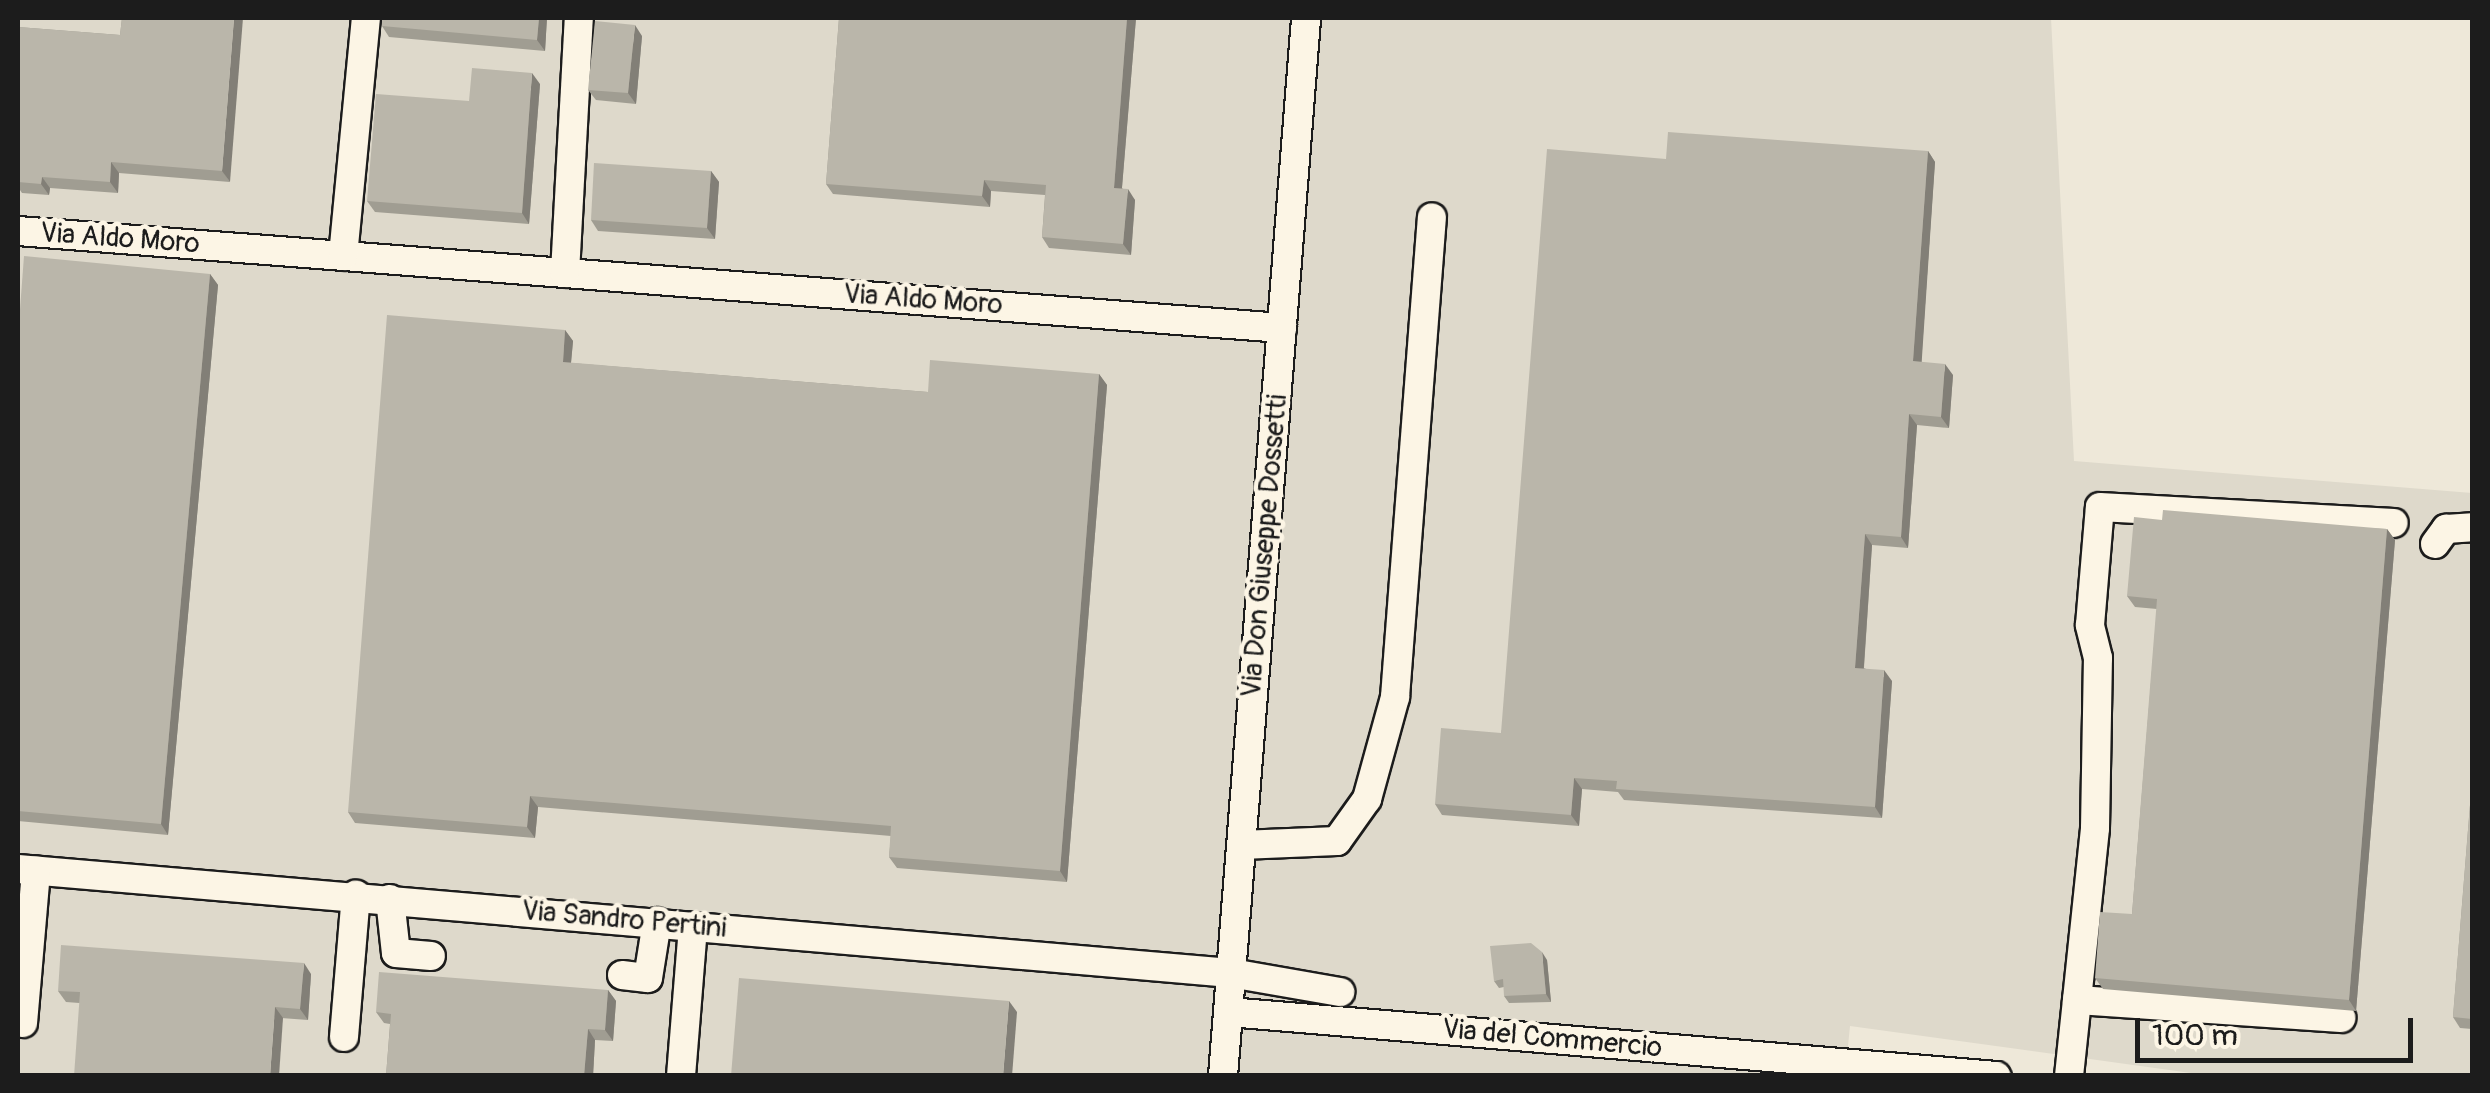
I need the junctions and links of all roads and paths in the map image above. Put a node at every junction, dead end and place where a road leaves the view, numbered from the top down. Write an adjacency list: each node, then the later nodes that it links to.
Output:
1 (366, 18): 6 (street)
2 (579, 18): 7 (street)
3 (1306, 18): 8 (street, Via Don Giuseppe Dossetti)
4 (1432, 217): 12 (street)
5 (18, 231): 6 (street, Via Aldo Moro)
6 (343, 256): 7 (street, Via Aldo Moro)
7 (565, 273): 8 (street, Via Aldo Moro)
8 (1282, 328): 12 (street, Via Don Giuseppe Dossetti)
9 (2394, 523): 22 (street)
10 (2472, 526): 11 (street)
11 (2435, 544)
12 (1241, 845): 19 (street, Via Don Giuseppe Dossetti)
13 (27, 870): 14 (street, Via Sandro Pertini); 25 (street)
14 (356, 895): 15 (street, Via Sandro Pertini); 26 (street)
15 (390, 898): 16 (street, Via Sandro Pertini); 18 (street)
16 (657, 922): 17 (street, Via Sandro Pertini); 20 (street)
17 (693, 926): 19 (street, Via Sandro Pertini); 27 (street)
18 (431, 956)
19 (1230, 972): 21 (street, Via Sandro Pertini); 23 (street, Via Don Giuseppe Dossetti)
20 (622, 975)
21 (1340, 992)
22 (2076, 1000): 24 (street); 30 (street)
23 (1228, 1012): 28 (street, Via Don Giuseppe Dossetti); 29 (street, Via del Commercio)
24 (2341, 1018)
25 (23, 1023)
26 (344, 1037)
27 (681, 1076)
28 (1223, 1076)
29 (1996, 1076)
30 (2069, 1076)

